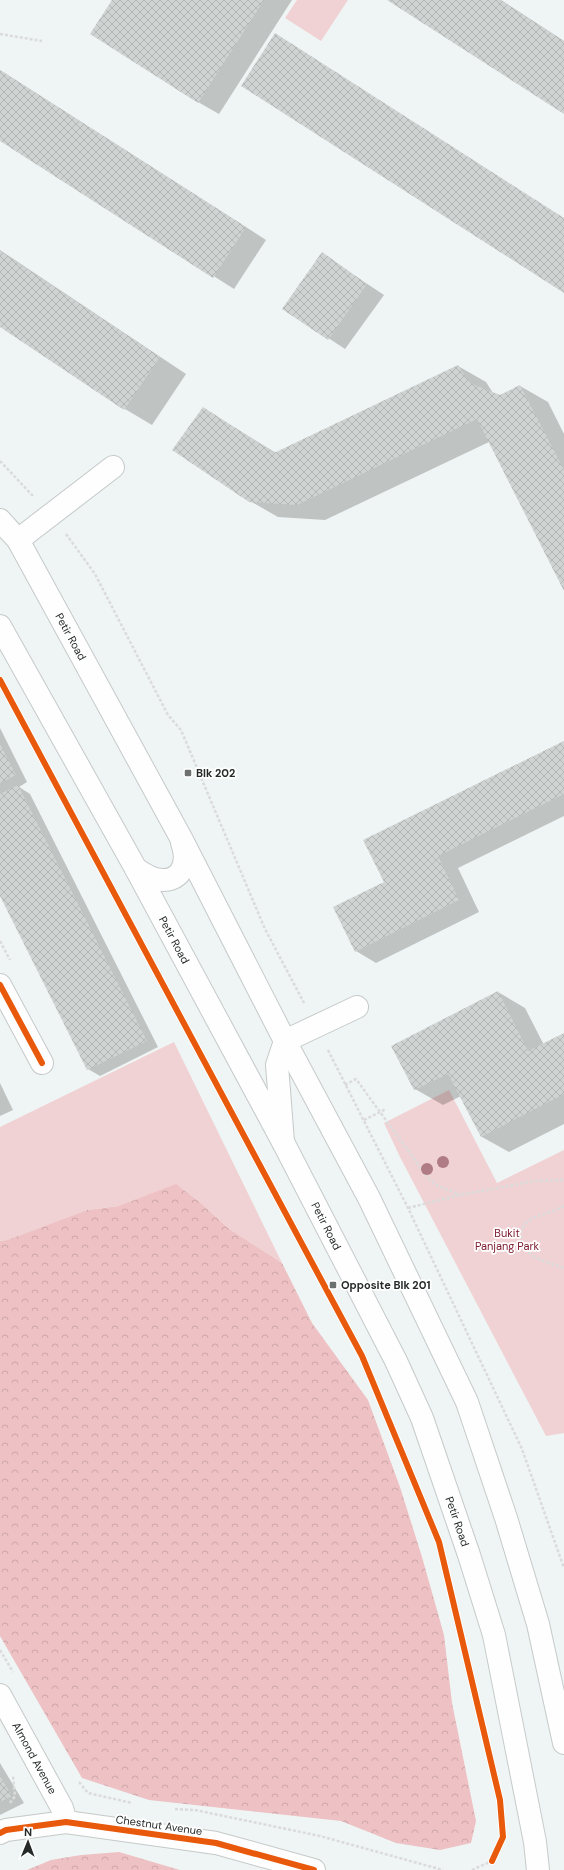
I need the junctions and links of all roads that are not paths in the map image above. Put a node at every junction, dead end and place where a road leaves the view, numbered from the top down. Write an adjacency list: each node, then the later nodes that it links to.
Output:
1 (113, 467): 3 (main road)
2 (0, 520): 3 (main road, Petir Road)
3 (18, 540): 5 (main road, Petir Road)
4 (0, 626): 6 (main road, Petir Road)
5 (181, 838): 6 (main road); 9 (main road, Petir Road)
6 (136, 869): 11 (main road, Petir Road)
7 (2, 992): 10 (main road)
8 (357, 1007): 9 (main road)
9 (285, 1042): 11 (main road); 13 (main road, Petir Road)
10 (42, 1063)
11 (283, 1142): 17 (main road, Petir Road)
12 (0, 1695): 14 (main road, Almond Avenue)
13 (564, 1743)
14 (66, 1822): 15 (main road, Chestnut Avenue); 16 (main road, Chestnut Avenue)
15 (0, 1833)
16 (314, 1870)
17 (538, 1870)

